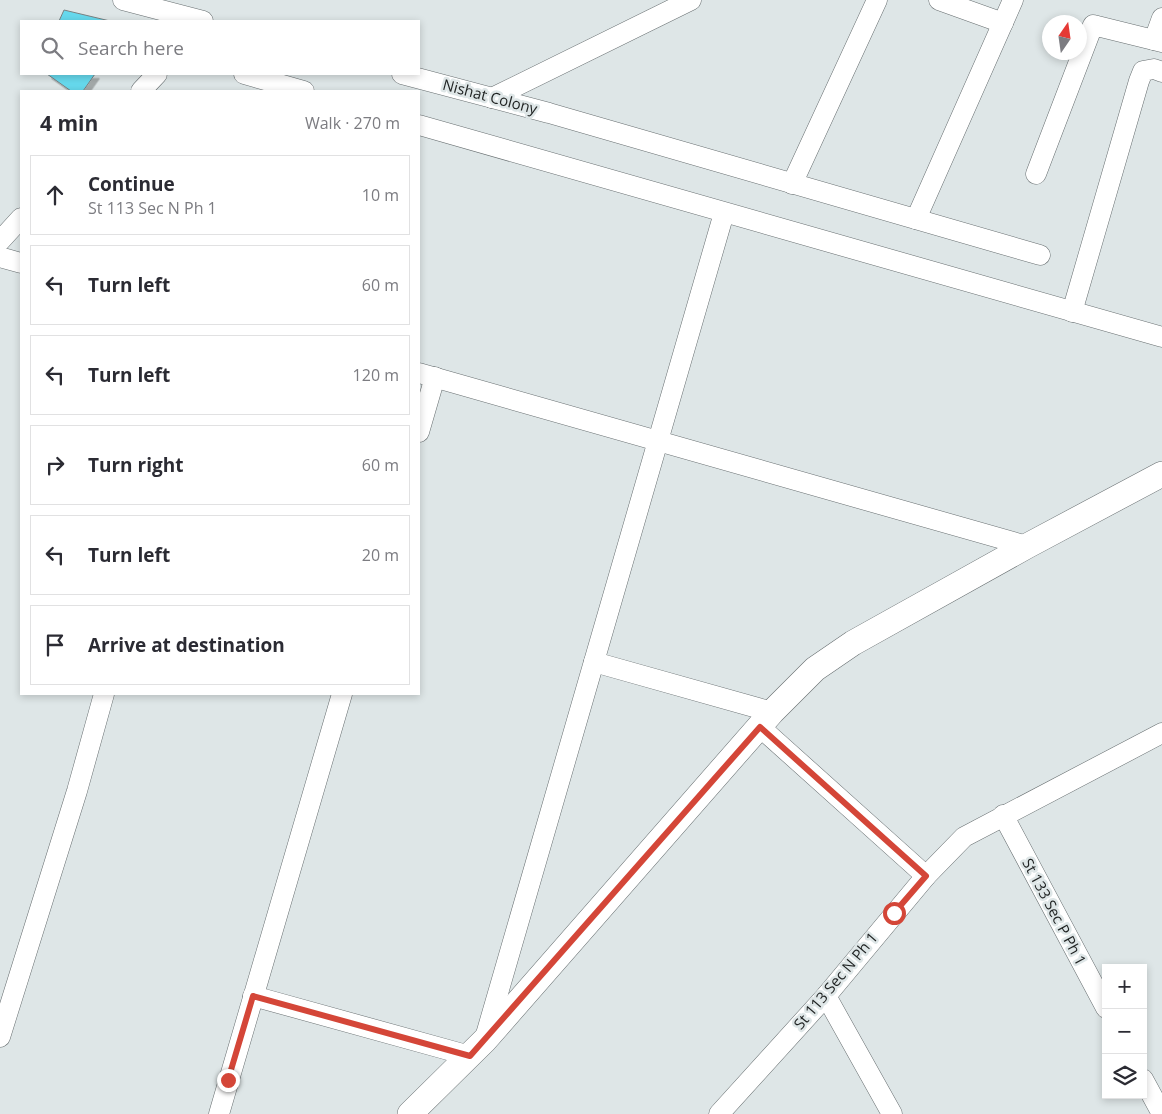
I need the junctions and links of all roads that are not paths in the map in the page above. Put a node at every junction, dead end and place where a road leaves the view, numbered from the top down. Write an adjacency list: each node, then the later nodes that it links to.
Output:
1 (123, 0): 7 (street)
2 (690, 0): 16 (street)
3 (877, 0): 19 (street)
4 (939, 0): 8 (street)
5 (1013, 0): 8 (street)
6 (1162, 18): 9 (street)
7 (199, 20)
8 (1003, 23): 22 (street)
9 (1158, 41): 18 (street)
10 (1162, 72): 27 (street)
11 (156, 75): 14 (street)
12 (248, 75): 15 (street)
13 (406, 75): 16 (street, Nishat Colony)
14 (142, 90)
15 (300, 90)
16 (492, 98): 19 (street, Nishat Colony)
17 (420, 125): 20 (street)
18 (1036, 174)
19 (792, 184): 22 (street, Nishat Colony)
20 (724, 213): 27 (street); 31 (street)
21 (20, 219): 23 (street)
22 (916, 219): 24 (street, Nishat Colony)
23 (0, 241)
24 (1040, 255)
25 (0, 257): 26 (street)
26 (20, 263)
27 (1072, 312): 28 (street)
28 (1162, 337)
29 (427, 375): 30 (street); 31 (street)
30 (420, 425)
31 (658, 439): 33 (street); 34 (street)
32 (1162, 474): 33 (street)
33 (1026, 546): 37 (street)
34 (594, 662): 37 (street); 45 (street)
35 (104, 695): 44 (street)
36 (342, 695): 41 (street)
37 (766, 720): 40 (street); 45 (street)
38 (1162, 733): 39 (street, St 113 Sec N Ph 1)
39 (1003, 815): 40 (street, St 113 Sec N Ph 1); 43 (street, St 133 Sec P Ph 1)
40 (926, 876): 42 (street, St 113 Sec N Ph 1)
41 (253, 996): 45 (street); 47 (street)
42 (826, 996): 49 (street, St 113 Sec N Ph 1); 50 (street)
43 (1102, 1001)
44 (0, 1037)
45 (477, 1048): 48 (street)
46 (1147, 1086): 51 (street)
47 (219, 1114)
48 (410, 1114)
49 (719, 1114)
50 (892, 1114)
51 (1162, 1114)

